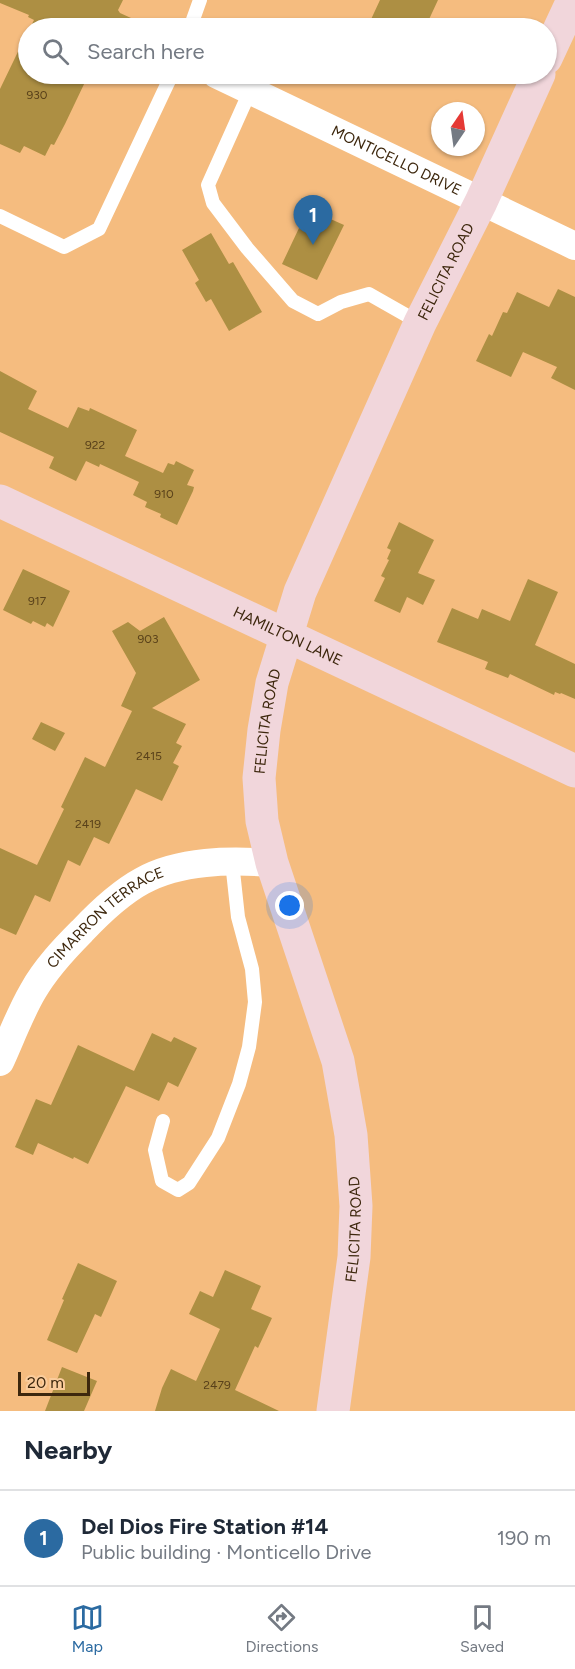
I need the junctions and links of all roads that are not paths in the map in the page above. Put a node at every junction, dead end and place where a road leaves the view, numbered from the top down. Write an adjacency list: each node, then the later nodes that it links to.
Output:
1 (200, 0): 3 (lane)
2 (573, 0): 4 (main road)
3 (193, 18)
4 (557, 34)
5 (167, 84): 10 (lane)
6 (239, 84): 8 (street, MONTICELLO DRIVE)
7 (534, 84): 9 (main road, FELICITA ROAD)
8 (251, 89): 9 (street, MONTICELLO DRIVE); 12 (lane)
9 (481, 202): 11 (street, MONTICELLO DRIVE); 12 (main road, FELICITA ROAD)
10 (0, 216)
11 (575, 246)
12 (420, 323): 14 (main road, FELICITA ROAD)
13 (0, 501): 14 (main road, HAMILTON LANE)
14 (286, 636): 15 (main road, HAMILTON LANE); 17 (main road, FELICITA ROAD)
15 (575, 771)
16 (232, 862): 17 (street, CIMARRON TERRACE); 18 (street, CIMARRON TERRACE); 19 (lane)
17 (272, 863): 20 (main road, FELICITA ROAD)
18 (0, 1062)
19 (163, 1121)
20 (333, 1411)

